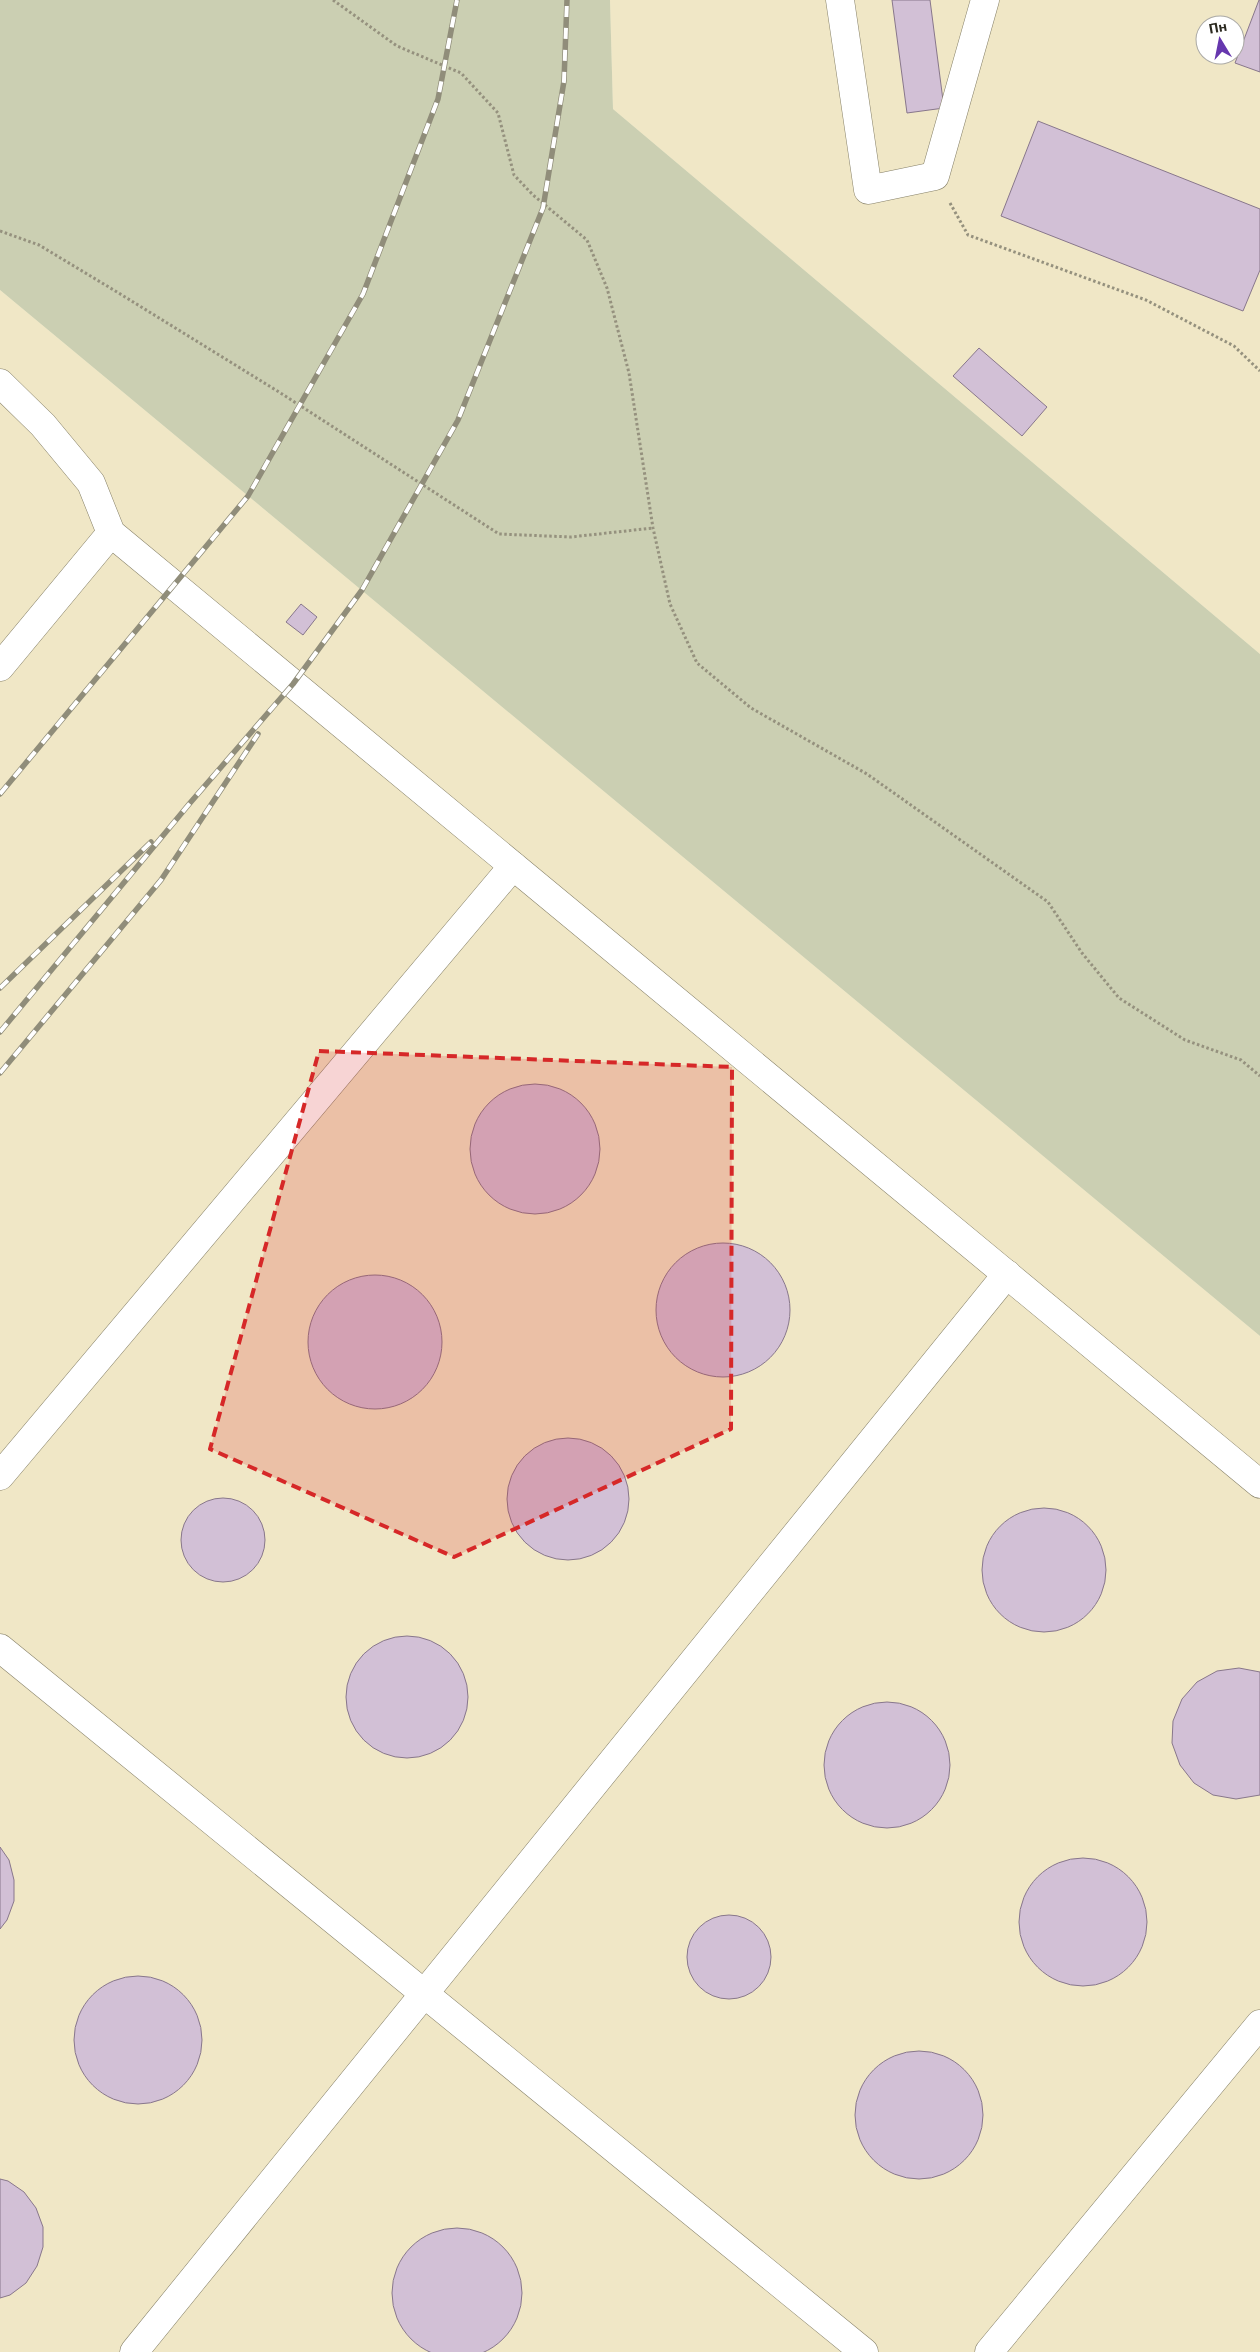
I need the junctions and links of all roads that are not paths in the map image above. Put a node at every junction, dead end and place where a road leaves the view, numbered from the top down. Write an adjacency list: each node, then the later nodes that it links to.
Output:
1 (840, 0): 2 (lane)
2 (985, 0)
3 (0, 383): 4 (lane)
4 (110, 533): 5 (lane); 6 (lane)
5 (0, 667)
6 (513, 866): 7 (lane); 8 (lane)
7 (1007, 1274): 9 (lane); 11 (lane)
8 (0, 1476)
9 (1260, 1484)
10 (0, 1648): 11 (lane)
11 (424, 1994): 13 (lane); 14 (lane)
12 (1260, 2024): 15 (lane)
13 (134, 2352)
14 (864, 2352)
15 (989, 2352)

